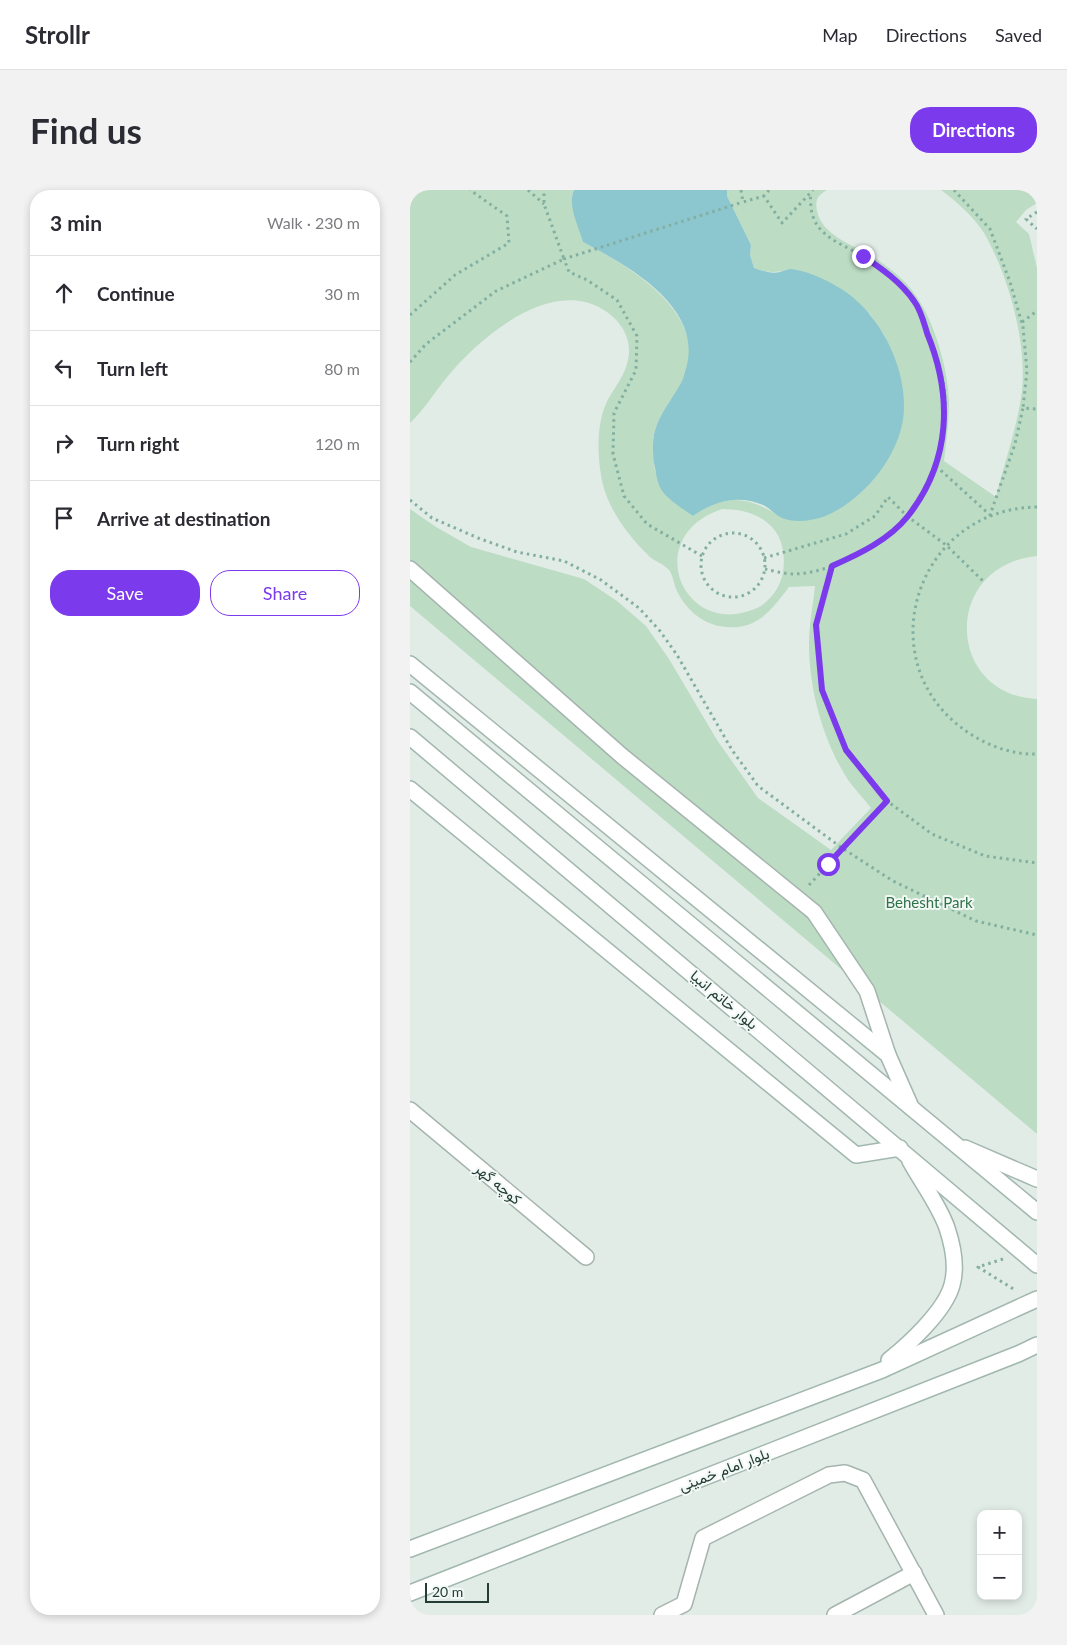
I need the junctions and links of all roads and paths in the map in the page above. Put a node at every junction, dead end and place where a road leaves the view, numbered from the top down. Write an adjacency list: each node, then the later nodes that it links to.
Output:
1 (470, 190): 16 (path)
2 (528, 190): 11 (path)
3 (544, 190): 11 (path)
4 (740, 190): 10 (path)
5 (769, 190): 9 (path)
6 (814, 190): 8 (path)
7 (954, 190): 17 (path)
8 (810, 193): 9 (path); 21 (path)
9 (764, 196): 10 (path)
10 (743, 202): 14 (path)
11 (544, 204): 14 (path)
12 (1037, 212): 13 (path)
13 (1037, 229)
14 (564, 259): 18 (path); 27 (path)
15 (1037, 312): 17 (path)
16 (410, 315)
17 (1022, 322): 19 (path)
18 (410, 362)
19 (1023, 408): 20 (path); 24 (path)
20 (1037, 409)
21 (936, 466): 24 (path); 25 (path)
22 (410, 500): 39 (path)
23 (1037, 507): 24 (path)
24 (990, 515): 26 (path)
25 (907, 516): 26 (path); 28 (path); 29 (path)
26 (946, 545): 32 (path); 36 (path)
27 (702, 556): 28 (path); 31 (path)
28 (764, 558): 31 (path)
29 (832, 566): 31 (path); 38 (path)
30 (410, 569): 41 (street)
31 (764, 569)
32 (983, 581)
33 (410, 664): 43 (street)
34 (410, 692): 45 (street)
35 (410, 737): 47 (street, بلوار خاتم انبیا)
36 (1037, 754)
37 (410, 789): 47 (street)
38 (887, 801): 39 (path); 40 (path)
39 (842, 848): 41 (path); 42 (path)
40 (1037, 863)
41 (797, 899): 43 (street)
42 (1037, 936)
43 (888, 1055): 45 (street)
44 (410, 1110): 51 (street, کوچه گهر)
45 (913, 1110): 46 (street)
46 (950, 1142): 48 (street); 49 (street)
47 (902, 1150): 50 (street, بلوار خاتم انبیا); 57 (street)
48 (1037, 1179)
49 (1037, 1212)
50 (1023, 1253): 52 (street, بلوار خاتم انبیا); 53 (path)
51 (586, 1257)
52 (1037, 1265)
53 (1035, 1300): 57 (street)
54 (1037, 1345): 55 (street, بلوار امام خمینی)
55 (1018, 1354): 56 (street); 60 (street, بلوار امام خمینی)
56 (1037, 1354)
57 (868, 1374): 58 (street)
58 (410, 1549)
59 (914, 1573): 61 (street); 62 (street); 63 (street)
60 (410, 1593)
61 (662, 1615)
62 (835, 1615)
63 (936, 1615)

